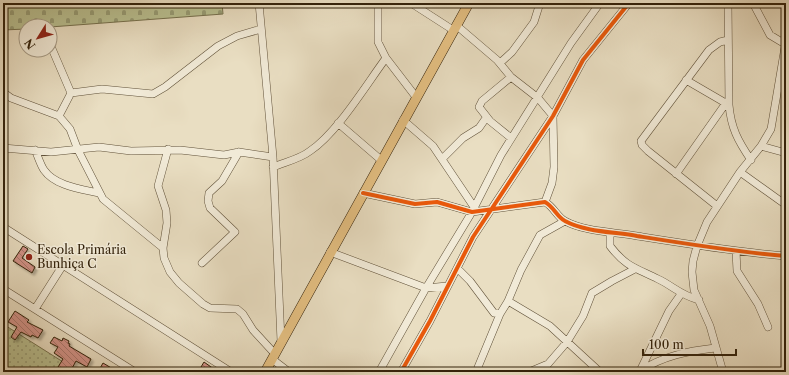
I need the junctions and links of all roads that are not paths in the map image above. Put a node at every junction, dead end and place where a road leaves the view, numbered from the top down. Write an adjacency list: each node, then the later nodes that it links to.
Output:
1 (378, 3): 15 (street)
2 (411, 3): 10 (street)
3 (469, 3): 10 (main road)
4 (540, 3): 16 (street)
5 (629, 3): 26 (street)
6 (728, 3): 12 (street)
7 (753, 3): 13 (street)
8 (260, 4): 11 (street)
9 (596, 4): 23 (street)
10 (454, 28): 16 (street); 22 (main road)
11 (261, 29): 21 (street); 38 (street)
12 (728, 40): 19 (street); 24 (street)
13 (786, 43): 17 (street)
14 (56, 58): 21 (street)
15 (386, 58): 22 (street); 29 (street)
16 (500, 63): 18 (street)
17 (784, 67): 31 (street)
18 (511, 77): 23 (street); 27 (street)
19 (686, 80): 24 (street); 44 (street)
20 (3, 92): 25 (street)
21 (71, 93): 25 (street)
22 (416, 98): 28 (main road)
23 (538, 98): 26 (street); 30 (street)
24 (727, 104): 41 (street); 44 (street)
25 (59, 116): 34 (street)
26 (553, 116): 47 (street); 51 (street)
27 (486, 118): 30 (street); 39 (street)
28 (403, 120): 39 (street); 40 (main road)
29 (338, 123): 40 (street); 42 (street)
30 (511, 138): 50 (street)
31 (761, 146): 37 (street); 41 (street)
32 (3, 148): 33 (street)
33 (35, 150): 34 (street); 45 (street)
34 (78, 150): 35 (street); 45 (street)
35 (168, 150): 36 (street); 56 (street)
36 (239, 152): 38 (street); 60 (street)
37 (786, 153)
38 (273, 157): 42 (street)
39 (442, 159): 50 (street)
40 (381, 160): 46 (main road)
41 (751, 160): 43 (street)
42 (274, 167): 73 (street)
43 (740, 172): 48 (street); 49 (street)
44 (676, 174): 49 (street)
45 (99, 193): 56 (street)
46 (363, 193): 50 (street); 58 (main road)
47 (546, 202): 51 (street); 52 (street)
48 (786, 205)
49 (717, 206): 55 (street)
50 (473, 209): 51 (street); 65 (street)
51 (490, 209): 62 (street)
52 (565, 221): 54 (street); 69 (street)
53 (3, 226): 61 (street)
54 (610, 233): 55 (street); 63 (street)
55 (697, 246): 57 (street); 68 (street)
56 (164, 248): 76 (street)
57 (736, 251): 59 (street); 72 (street)
58 (330, 252): 65 (street); 73 (main road)
59 (786, 256)
60 (202, 263)
61 (63, 265): 70 (street); 79 (street)
62 (457, 268): 64 (street); 71 (street)
63 (635, 269): 67 (street); 74 (street)
64 (447, 286): 65 (street); 83 (street)
65 (426, 288): 82 (street)
66 (3, 289): 70 (street)
67 (681, 294): 68 (street); 77 (street)
68 (699, 300): 75 (street)
69 (508, 301): 71 (street); 74 (street)
70 (35, 309): 78 (street)
71 (500, 314): 84 (street)
72 (768, 327)
73 (281, 341): 76 (main road)
74 (567, 342): 85 (street); 86 (street)
75 (715, 348): 77 (street); 87 (street)
76 (273, 357): 80 (main road); 81 (street)
77 (640, 371)
78 (135, 372)
79 (231, 372)
80 (265, 372)
81 (289, 372)
82 (379, 372)
83 (401, 372)
84 (476, 372)
85 (529, 372)
86 (600, 372)
87 (723, 372)

